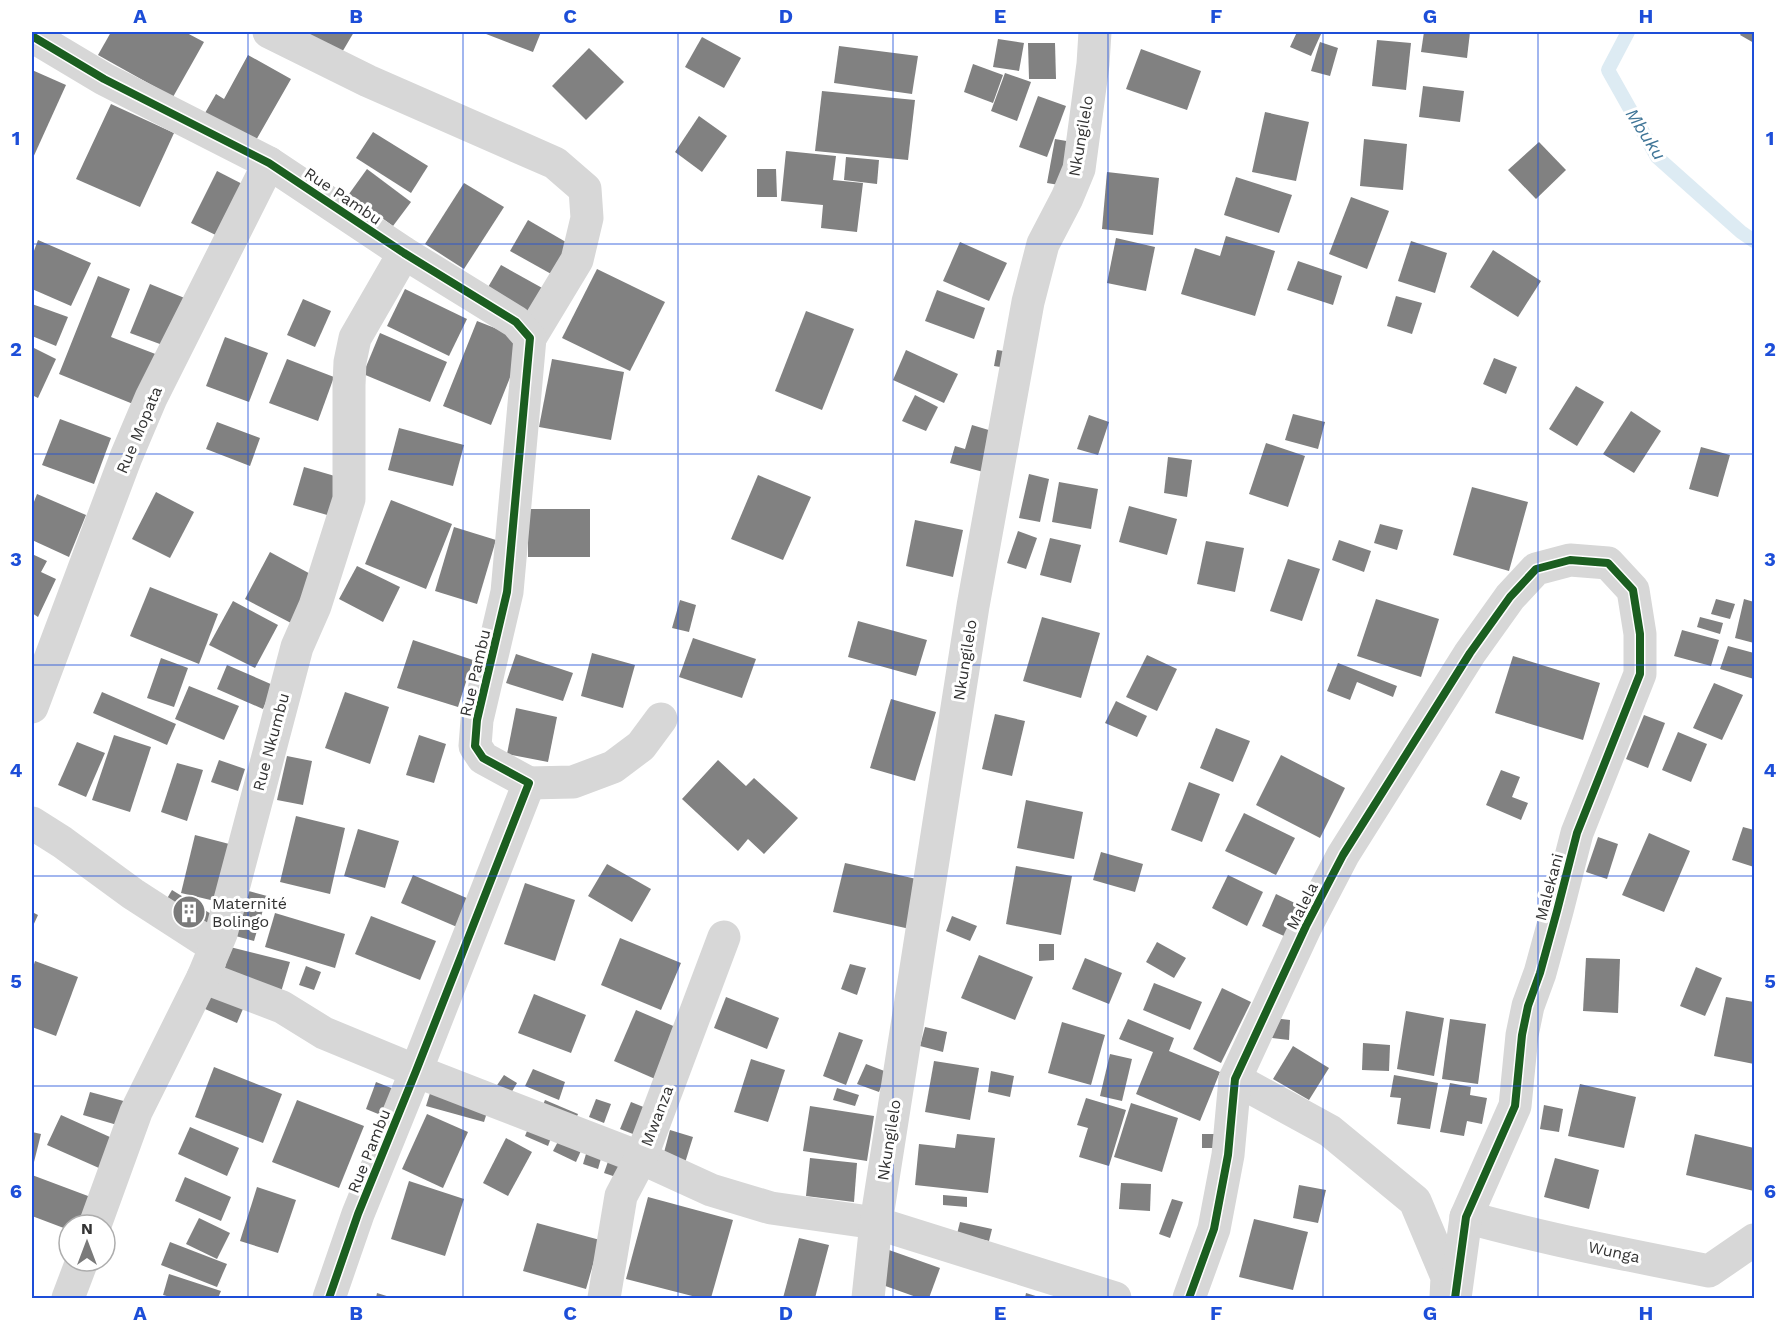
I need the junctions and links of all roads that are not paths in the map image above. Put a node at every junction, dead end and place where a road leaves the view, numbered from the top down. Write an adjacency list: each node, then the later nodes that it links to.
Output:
1 (269, 32): 6 (street)
2 (1095, 32): 19 (street, Nkungilelo)
3 (32, 36): 4 (street, Rue Pambu)
4 (269, 164): 5 (street, Rue Pambu); 8 (street, Rue Mopata)
5 (404, 253): 6 (street, Rue Pambu); 13 (street, Rue Nkumbu)
6 (530, 338): 10 (street, Rue Pambu)
7 (1536, 569): 15 (street, Malela); 18 (street, Malekani)
8 (32, 707)
9 (661, 719): 10 (street)
10 (529, 783): 14 (street, Rue Pambu)
11 (32, 823): 13 (street)
12 (724, 937): 16 (street, Mwanza)
13 (209, 962): 14 (street); 17 (street, Rue Nkumbu)
14 (416, 1071): 16 (street); 23 (street, Rue Pambu)
15 (1235, 1079): 27 (street, Malela); 28 (street)
16 (641, 1158): 19 (street); 24 (street, Mwanza)
17 (99, 1213)
18 (1466, 1217): 20 (street, Wunga); 29 (street, Malekani)
19 (876, 1223): 25 (street, Nkungilelo); 26 (street)
20 (1755, 1240)
21 (78, 1273): 22 (street)
22 (68, 1299)
23 (329, 1299)
24 (604, 1299)
25 (868, 1299)
26 (1115, 1299)
27 (1189, 1299)
28 (1446, 1299)
29 (1455, 1299)

